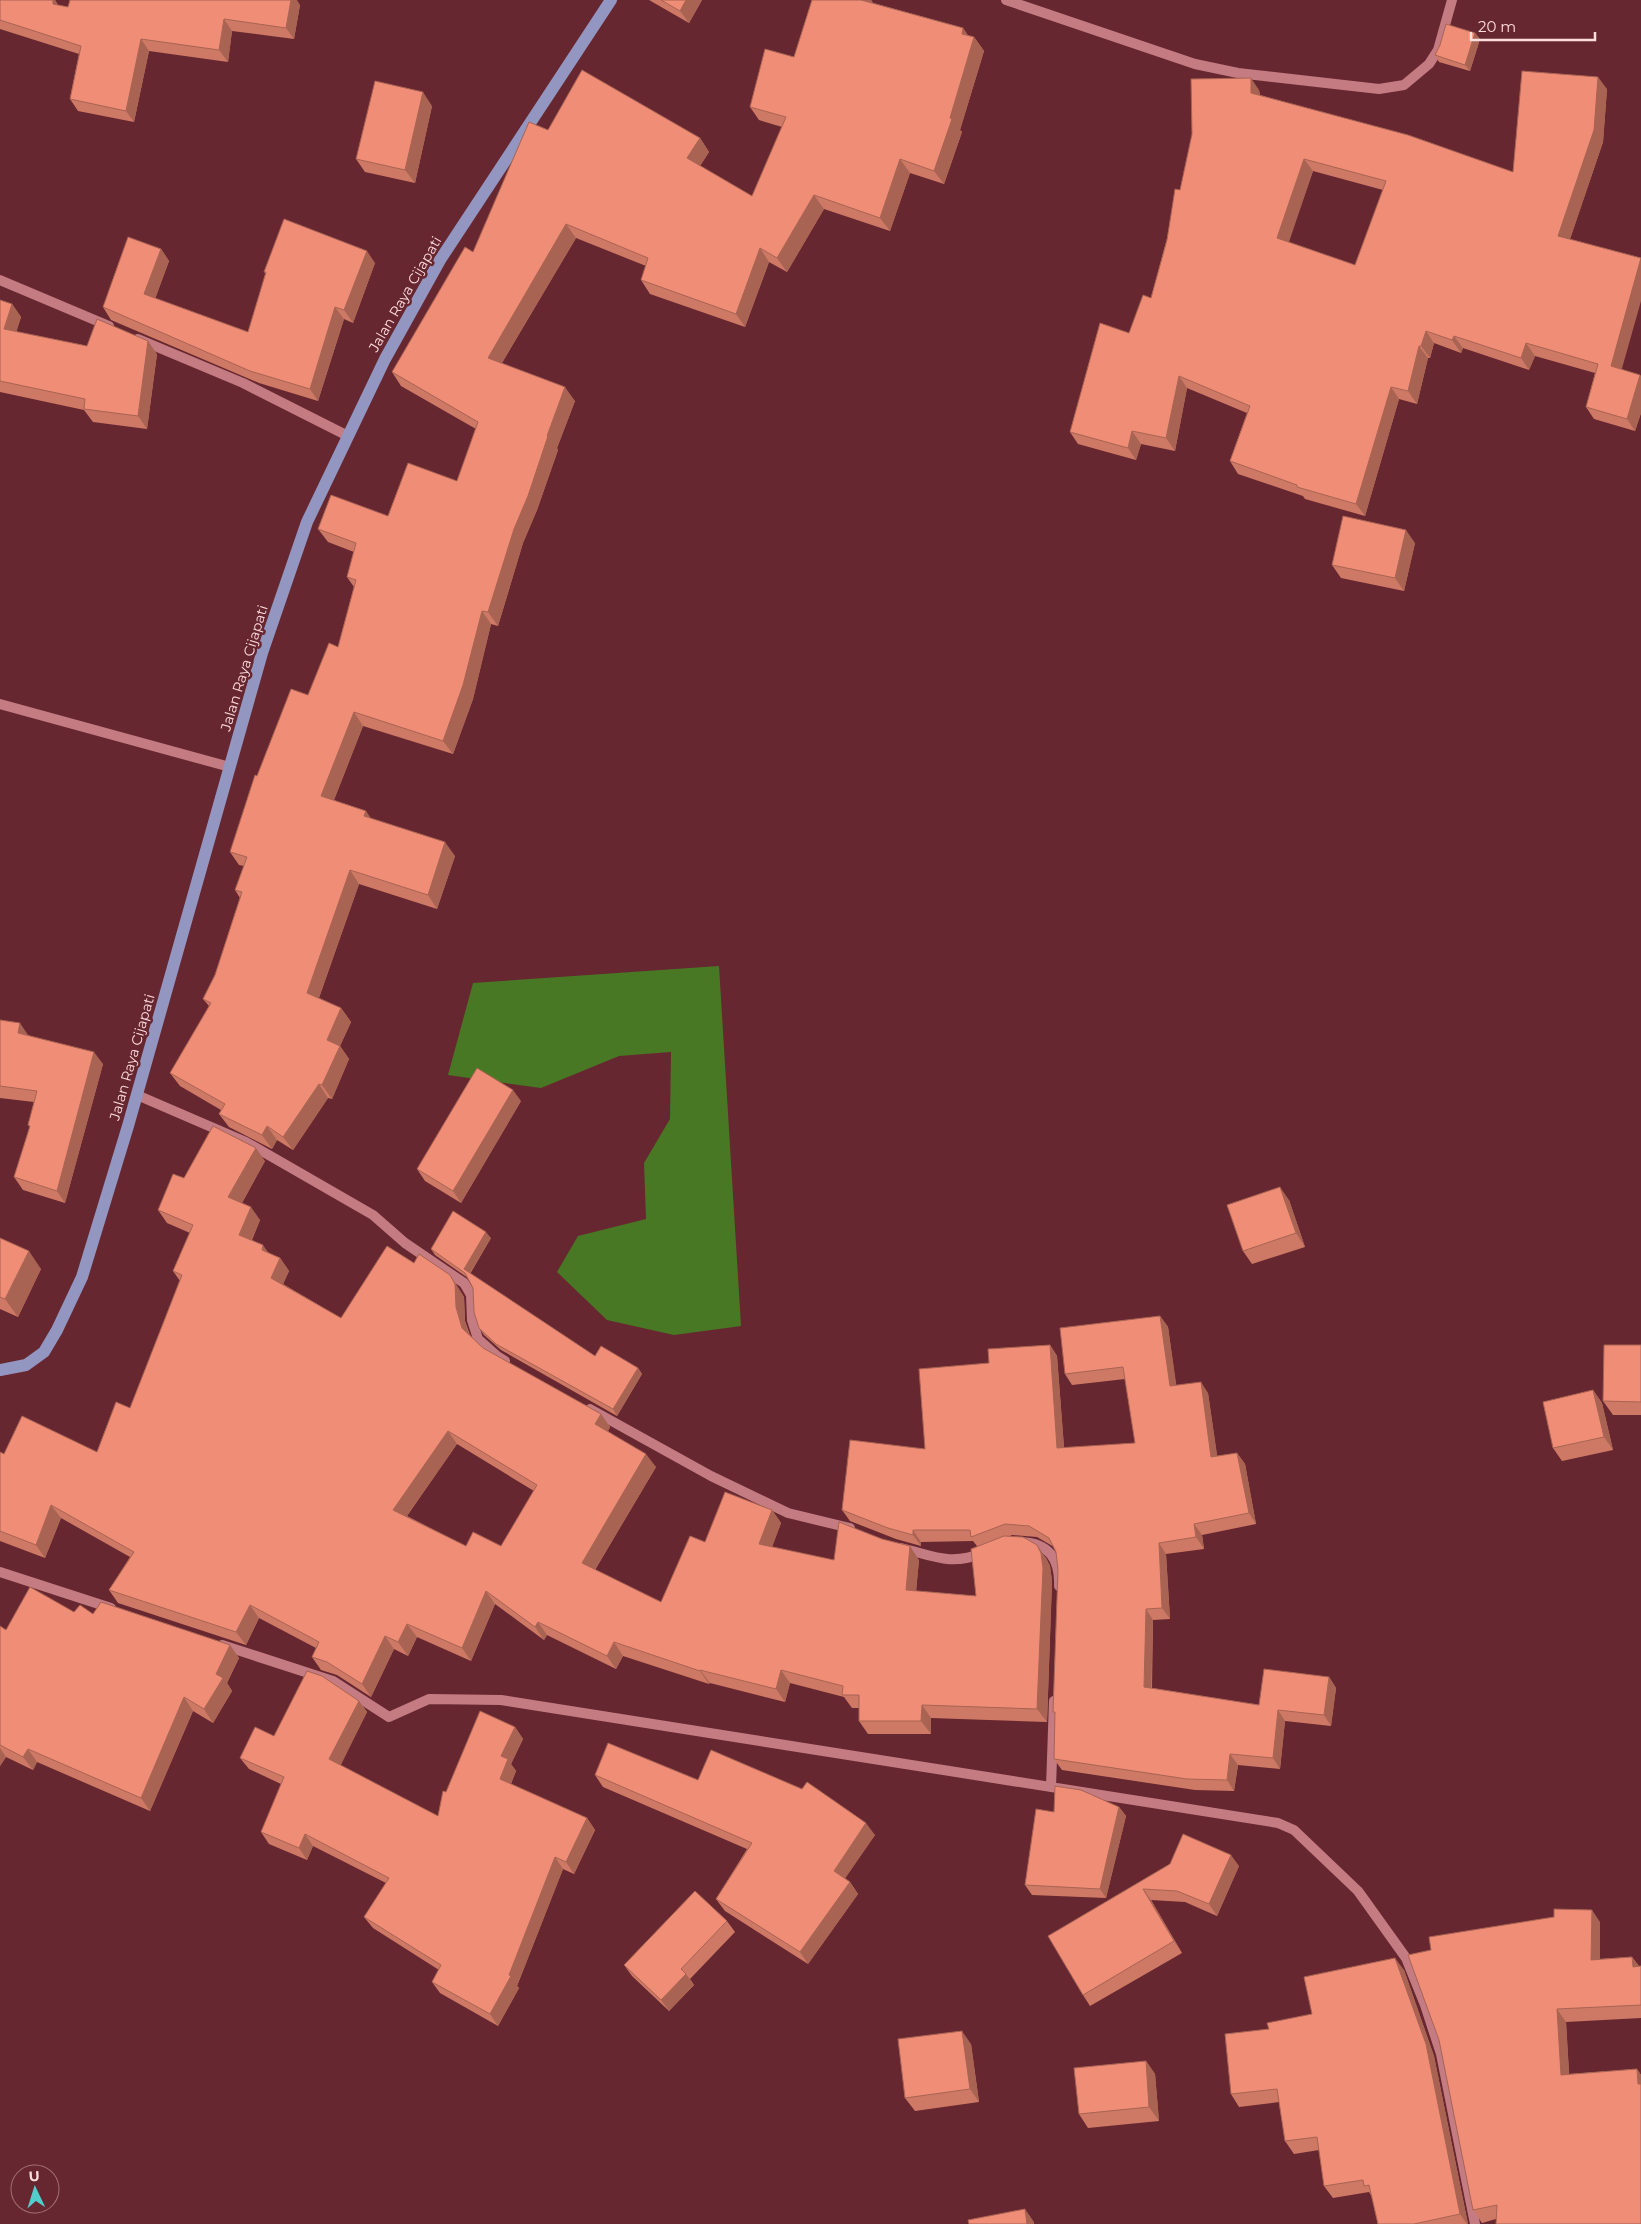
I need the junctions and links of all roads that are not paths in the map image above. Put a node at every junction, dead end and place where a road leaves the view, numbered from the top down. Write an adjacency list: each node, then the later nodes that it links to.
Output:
1 (611, 0): 5 (main road, Jalan Raya Cijapati)
2 (1006, 0): 3 (street)
3 (1452, 0)
4 (0, 280): 5 (street)
5 (348, 436): 7 (main road, Jalan Raya Cijapati)
6 (0, 704): 7 (street)
7 (230, 767): 8 (main road, Jalan Raya Cijapati)
8 (136, 1096): 9 (street); 10 (main road, Jalan Raya Cijapati)
9 (514, 1366)
10 (0, 1370)
11 (582, 1404): 12 (street)
12 (858, 1531)
13 (1012, 1542): 17 (street)
14 (894, 1546): 15 (street)
15 (991, 1549)
16 (0, 1572): 18 (street)
17 (1058, 1601)
18 (120, 1611)
19 (212, 1641): 21 (street)
20 (1054, 1689): 21 (street)
21 (1051, 1787): 22 (street)
22 (1475, 2224)

